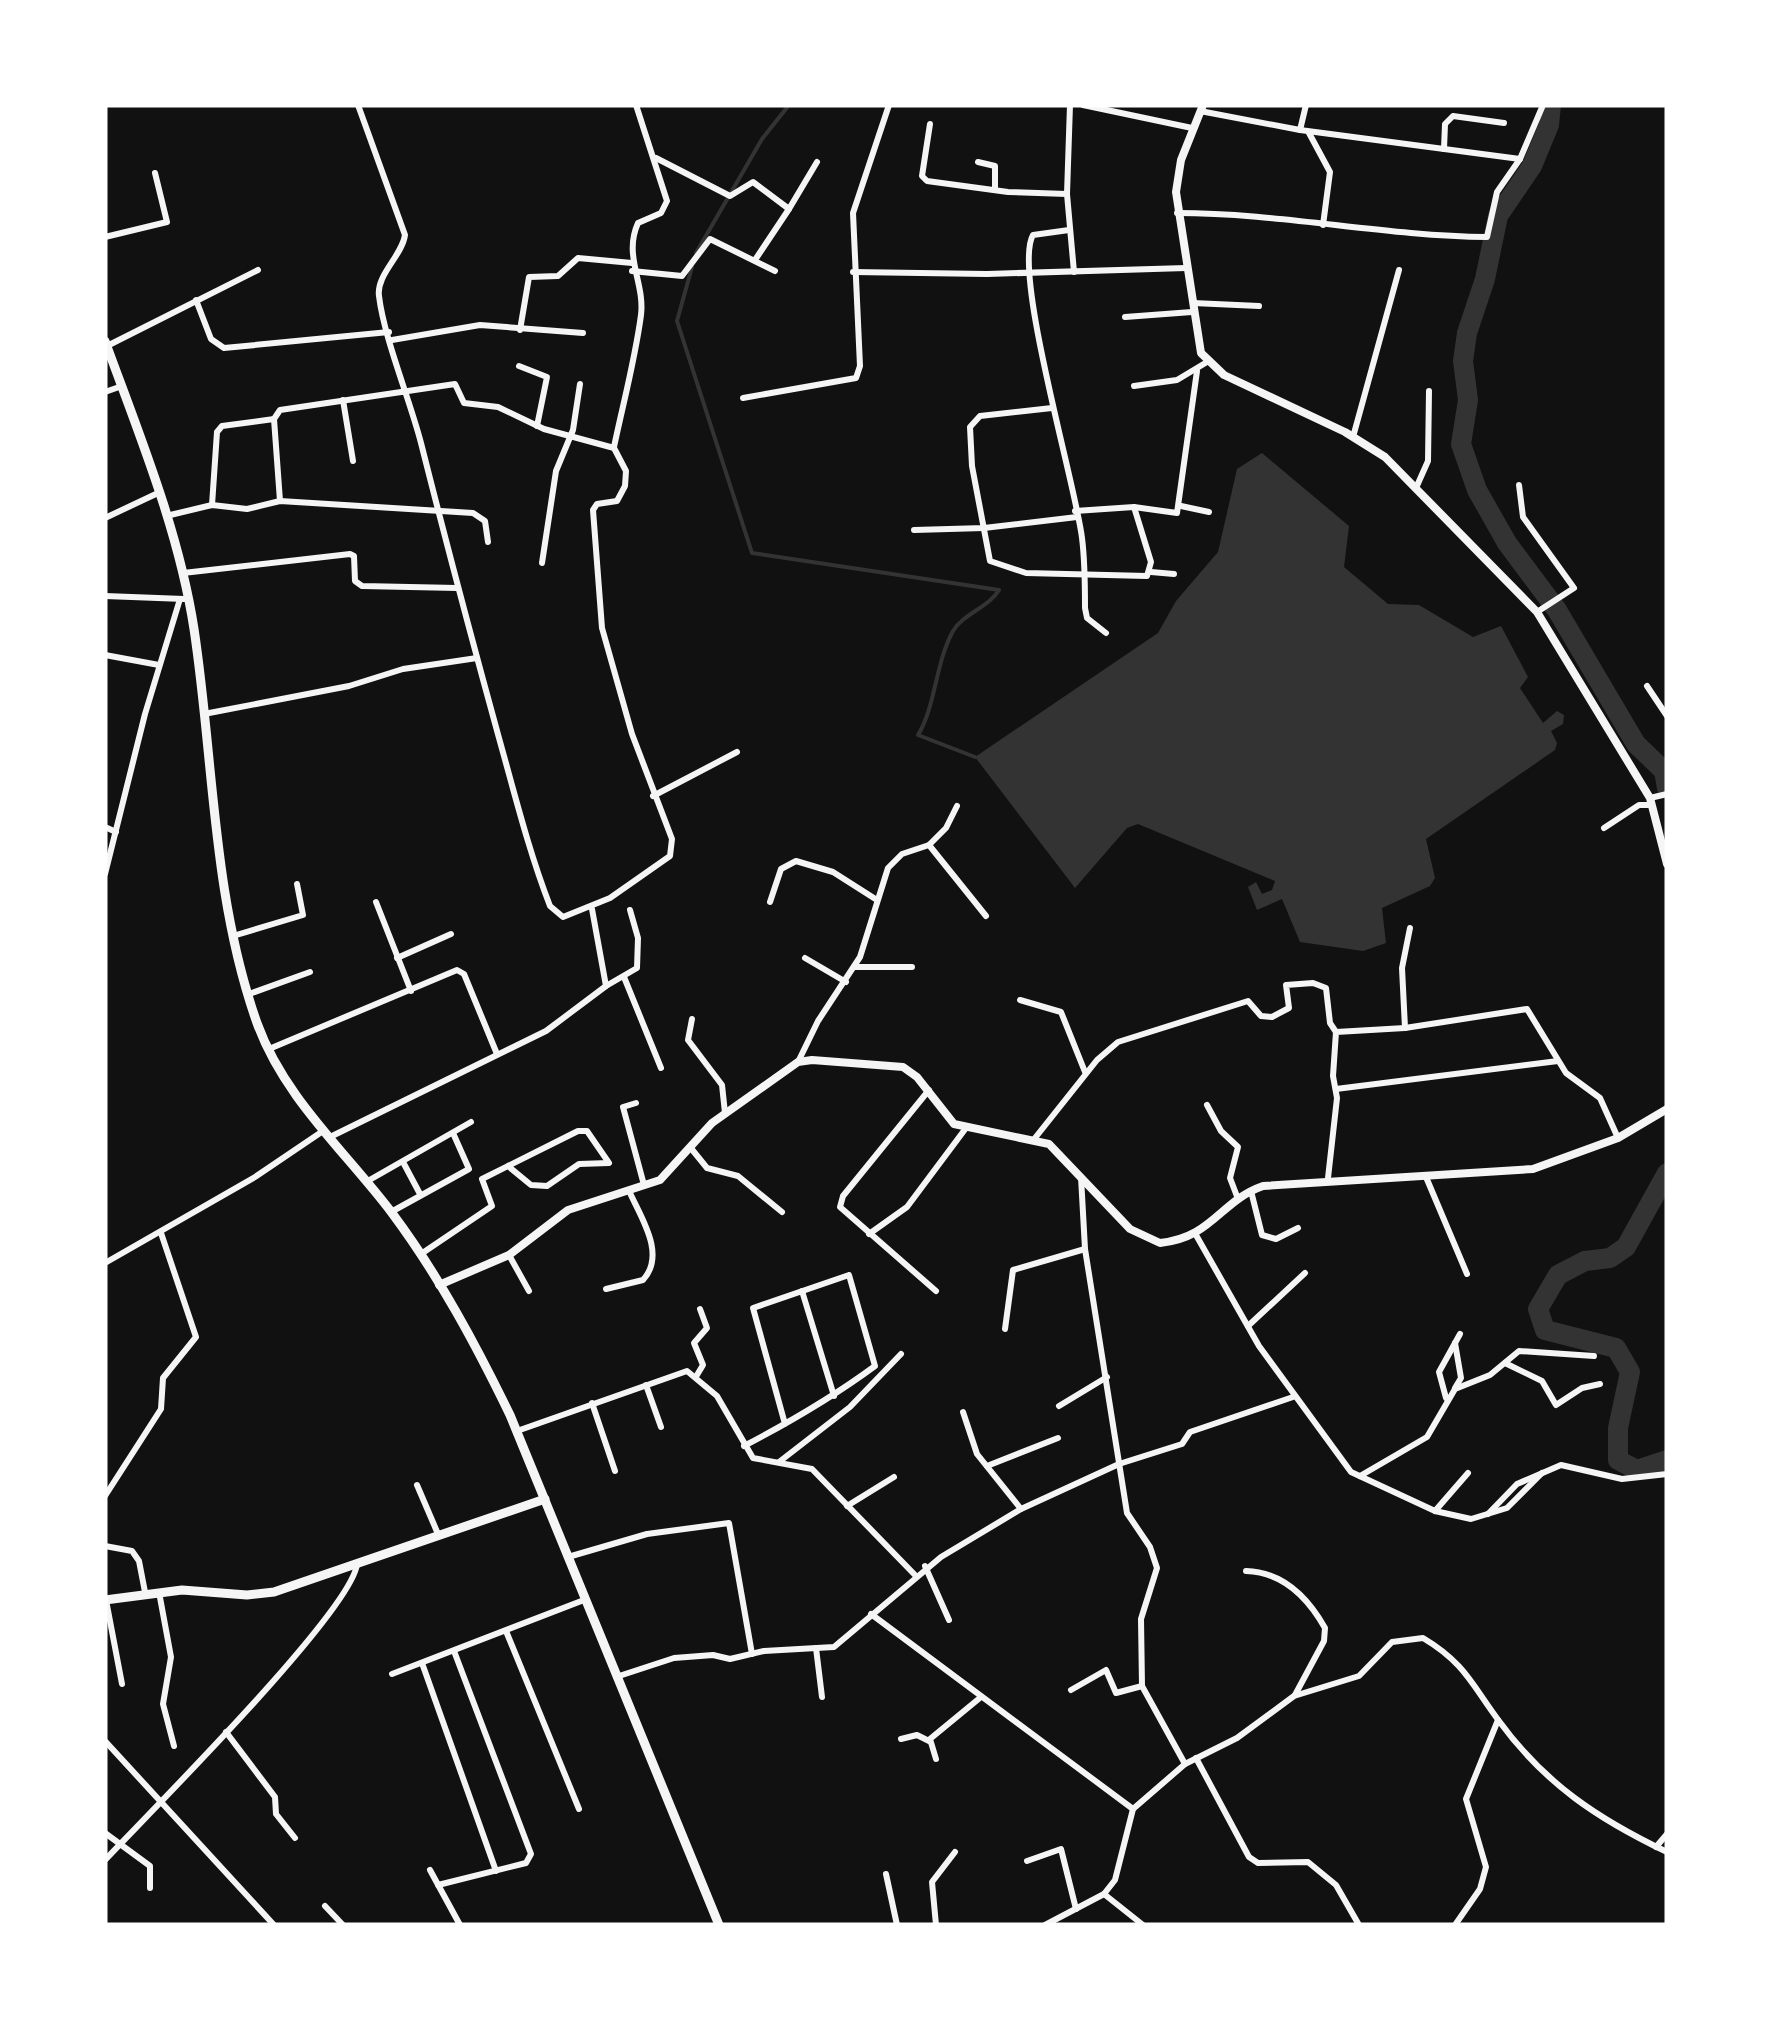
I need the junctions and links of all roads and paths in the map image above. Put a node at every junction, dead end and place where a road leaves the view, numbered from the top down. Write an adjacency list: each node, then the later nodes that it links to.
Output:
1 (358, 105): 41 (street)
2 (636, 105): 14 (street)
3 (888, 105): 32 (street)
4 (1070, 105): 20 (street)
5 (1083, 105): 11 (street)
6 (1306, 105): 12 (street)
7 (1543, 105): 15 (street)
8 (1201, 108): 11 (street); 12 (street)
9 (1504, 123): 13 (street)
10 (930, 124): 19 (street)
11 (1192, 128): 22 (street)
12 (1305, 131): 13 (street); 23 (street)
13 (1444, 149): 15 (street)
14 (655, 158): 21 (street); 27 (street)
15 (1520, 159): 23 (street)
16 (817, 162): 21 (street)
17 (978, 162): 19 (street)
18 (155, 173): 25 (street)
19 (995, 189): 20 (street)
20 (1067, 194): 24 (street)
21 (789, 208): 26 (street)
22 (1178, 213): 23 (street); 28 (street)
23 (1323, 225)
24 (1069, 230): 33 (street); 34 (street)
25 (105, 237)
26 (755, 260): 27 (street); 30 (street)
27 (632, 267): 39 (street); 59 (street)
28 (1186, 268): 33 (street); 37 (street)
29 (258, 270): 35 (street)
30 (775, 270)
31 (1400, 270): 58 (street)
32 (854, 272): 34 (street); 52 (street)
33 (1074, 272): 34 (street)
34 (1031, 273): 54 (street)
35 (196, 300): 41 (street); 42 (street)
36 (1259, 306): 37 (street)
37 (1192, 307): 38 (street); 43 (street)
38 (1125, 317)
39 (520, 330): 40 (street); 41 (street)
40 (583, 333)
41 (391, 336): 49 (street)
42 (106, 343): 47 (main road)
43 (1208, 362): 45 (street); 58 (street)
44 (519, 366): 56 (street)
45 (1198, 371): 48 (street); 66 (street)
46 (580, 384): 57 (street)
47 (122, 386): 51 (street); 63 (main road)
48 (1134, 386)
49 (406, 389): 53 (street); 56 (street); 68 (street)
50 (1429, 391): 62 (street)
51 (105, 392)
52 (743, 398)
53 (343, 400): 55 (street); 60 (street)
54 (1052, 408): 70 (street); 73 (street)
55 (274, 419): 64 (street); 65 (street)
56 (537, 426): 57 (street)
57 (570, 436): 59 (street); 76 (street)
58 (1353, 436): 62 (street)
59 (614, 448): 94 (street)
60 (353, 460)
61 (1519, 485): 84 (street)
62 (1416, 488): 84 (street)
63 (158, 493): 71 (main road); 72 (street)
64 (280, 502): 65 (street); 68 (street)
65 (212, 506): 71 (street)
66 (1180, 506): 67 (street); 69 (street)
67 (1134, 507): 70 (street); 77 (street)
68 (436, 512): 75 (street); 81 (street)
69 (1209, 512)
70 (1076, 514): 73 (street); 80 (street)
71 (166, 516): 78 (main road)
72 (105, 518)
73 (984, 528): 74 (street); 80 (street)
74 (914, 530)
75 (488, 542)
76 (542, 563)
77 (1150, 572): 79 (street); 80 (street)
78 (182, 573): 81 (street); 83 (main road)
79 (1174, 574)
80 (1084, 576): 85 (street)
81 (457, 588): 87 (street)
82 (105, 596): 83 (street)
83 (184, 599): 88 (street); 90 (main road)
84 (1540, 609): 95 (street)
85 (1106, 633)
86 (105, 655): 88 (street)
87 (477, 658): 90 (street); 107 (street)
88 (159, 665): 99 (street)
89 (1646, 686): 91 (street)
90 (203, 714): 112 (main road)
91 (1667, 716)
92 (737, 752): 94 (street)
93 (1666, 795): 95 (street)
94 (653, 796): 107 (street)
95 (1651, 802): 98 (street); 101 (street)
96 (957, 806): 100 (street)
97 (105, 827): 99 (street)
98 (1604, 828)
99 (116, 832): 102 (street)
100 (929, 845): 104 (street); 109 (street)
101 (1667, 864)
102 (105, 874)
103 (297, 884): 112 (street)
104 (877, 900): 106 (street); 115 (street)
105 (376, 902): 113 (street)
106 (770, 902)
107 (592, 908): 120 (street)
108 (630, 910): 118 (street)
109 (986, 916)
110 (1410, 928): 125 (street)
111 (451, 934): 113 (street)
112 (233, 936): 122 (main road)
113 (398, 958): 121 (street)
114 (805, 958): 119 (street)
115 (855, 967): 116 (street); 119 (street)
116 (912, 967)
117 (310, 972): 122 (street)
118 (624, 977): 120 (street); 131 (street)
119 (846, 982): 130 (street)
120 (606, 986): 128 (street)
121 (411, 991): 127 (street); 128 (street)
122 (248, 994): 127 (main road)
123 (1020, 1000): 132 (street)
124 (692, 1018): 138 (street)
125 (1405, 1028): 126 (street); 129 (street)
126 (1336, 1032): 132 (street); 133 (street)
127 (268, 1049): 142 (main road)
128 (497, 1054): 142 (street)
129 (1558, 1060): 133 (street); 144 (street)
130 (798, 1062): 134 (street); 138 (street)
131 (661, 1068)
132 (1085, 1074): 143 (street)
133 (1336, 1089): 150 (street)
134 (929, 1090): 140 (street); 161 (street)
135 (636, 1102): 152 (street)
136 (1208, 1105): 156 (street)
137 (1667, 1110): 144 (street)
138 (725, 1113): 145 (street)
139 (471, 1122): 141 (street)
140 (966, 1128): 143 (street); 161 (street)
141 (453, 1133): 146 (street); 155 (street)
142 (326, 1134): 151 (main road); 160 (street)
143 (1034, 1138): 148 (street)
144 (1618, 1138): 149 (street)
145 (690, 1147): 152 (street); 158 (street)
146 (403, 1162): 151 (street); 155 (street)
147 (508, 1166): 147 (street); 164 (street)
148 (1080, 1172): 162 (street); 163 (street)
149 (1426, 1176): 150 (street); 168 (street)
150 (1328, 1178): 153 (street)
151 (366, 1182): 157 (main road)
152 (644, 1187): 154 (street)
153 (1251, 1190): 156 (street); 159 (street)
154 (630, 1192): 165 (street); 170 (street)
155 (420, 1194): 157 (street)
156 (1238, 1199): 162 (street)
157 (392, 1212): 164 (main road)
158 (782, 1212)
159 (1298, 1228)
160 (160, 1233): 166 (street); 208 (street)
161 (869, 1234): 172 (street)
162 (1196, 1234): 175 (street)
163 (1085, 1249): 176 (street); 183 (street)
164 (421, 1254): 169 (main road)
165 (509, 1255): 169 (street); 173 (street)
166 (105, 1263)
167 (1305, 1273): 175 (street)
168 (1467, 1274)
169 (439, 1285): 195 (main road)
170 (606, 1288)
171 (802, 1291): 187 (street); 187 (street); 193 (street)
172 (936, 1291)
173 (529, 1292)
174 (700, 1309): 182 (street)
175 (1248, 1326): 188 (street)
176 (1005, 1329)
177 (1460, 1334): 178 (street)
178 (1455, 1343): 186 (street); 189 (street)
179 (901, 1354): 198 (street)
180 (1594, 1356): 181 (street)
181 (1505, 1362): 184 (street); 186 (street)
182 (697, 1375): 185 (street); 197 (street)
183 (1107, 1377): 191 (street); 199 (street)
184 (1600, 1384)
185 (646, 1385): 190 (street); 194 (street)
186 (1455, 1389): 189 (street)
187 (834, 1396): 193 (street)
188 (1294, 1397): 199 (street); 205 (street)
189 (1446, 1398): 205 (street)
190 (592, 1402): 195 (street); 201 (street)
191 (1059, 1406)
192 (963, 1412): 200 (street)
193 (786, 1424): 197 (street)
194 (661, 1428)
195 (517, 1431): 209 (main road)
196 (1058, 1438): 200 (street)
197 (744, 1446): 198 (street)
198 (778, 1462): 210 (street)
199 (1119, 1464): 211 (street); 235 (street)
200 (987, 1466): 211 (street)
201 (616, 1471)
202 (1542, 1473): 204 (street); 213 (street); 213 (street)
203 (1468, 1474): 212 (street)
204 (1667, 1474)
205 (1358, 1476): 212 (street)
206 (894, 1478): 210 (street)
207 (417, 1485): 214 (street)
208 (105, 1496)
209 (545, 1498): 214 (main road); 216 (main road)
210 (847, 1506): 220 (street)
211 (1021, 1508): 218 (street)
212 (1435, 1512): 213 (street)
213 (1487, 1515)
214 (438, 1534): 217 (main road)
215 (105, 1546): 222 (street)
216 (567, 1558): 224 (main road); 230 (street)
217 (358, 1563): 221 (main road); 241 (street)
218 (925, 1566): 220 (street); 226 (street)
219 (1246, 1571): 237 (street)
220 (915, 1575): 225 (street)
221 (159, 1591): 222 (main road); 245 (street)
222 (146, 1592): 223 (main road)
223 (106, 1600): 234 (street)
224 (584, 1600): 227 (street); 233 (main road)
225 (871, 1614): 228 (street); 239 (street)
226 (948, 1620)
227 (506, 1632): 229 (street); 250 (street)
228 (816, 1648): 230 (street); 238 (street)
229 (454, 1651): 231 (street); 262 (street)
230 (752, 1654): 233 (street)
231 (422, 1663): 232 (street); 262 (street)
232 (392, 1674)
233 (614, 1678): 272 (main road)
234 (122, 1684)
235 (1142, 1686): 236 (street); 248 (street)
236 (1071, 1690)
237 (1294, 1696): 240 (street); 246 (street)
238 (822, 1697)
239 (981, 1697): 244 (street); 251 (street)
240 (1498, 1720): 256 (street); 278 (street)
241 (226, 1732): 249 (street); 254 (street)
242 (901, 1739): 244 (street)
243 (105, 1741): 249 (street)
244 (929, 1741): 247 (street)
245 (174, 1746)
246 (1196, 1758): 248 (street); 277 (street)
247 (936, 1760)
248 (1184, 1764): 251 (street)
249 (160, 1802): 255 (street); 269 (street)
250 (579, 1808)
251 (1133, 1809): 266 (street)
252 (105, 1833): 255 (street)
253 (1667, 1834): 256 (street)
254 (295, 1838)
255 (118, 1846): 259 (street); 265 (street)
256 (1656, 1847): 258 (street)
257 (956, 1852): 274 (street)
258 (1667, 1852)
259 (105, 1860)
260 (1027, 1860): 268 (street)
261 (430, 1870): 264 (street)
262 (496, 1872): 264 (street)
263 (886, 1874): 273 (street)
264 (438, 1885): 271 (street)
265 (150, 1888)
266 (1104, 1894): 268 (street); 276 (street)
267 (325, 1906): 270 (street)
268 (1076, 1909): 275 (street)
269 (274, 1925)
270 (343, 1925)
271 (460, 1925)
272 (719, 1925)
273 (897, 1925)
274 (936, 1925)
275 (1045, 1925)
276 (1143, 1925)
277 (1359, 1925)
278 (1454, 1925)

